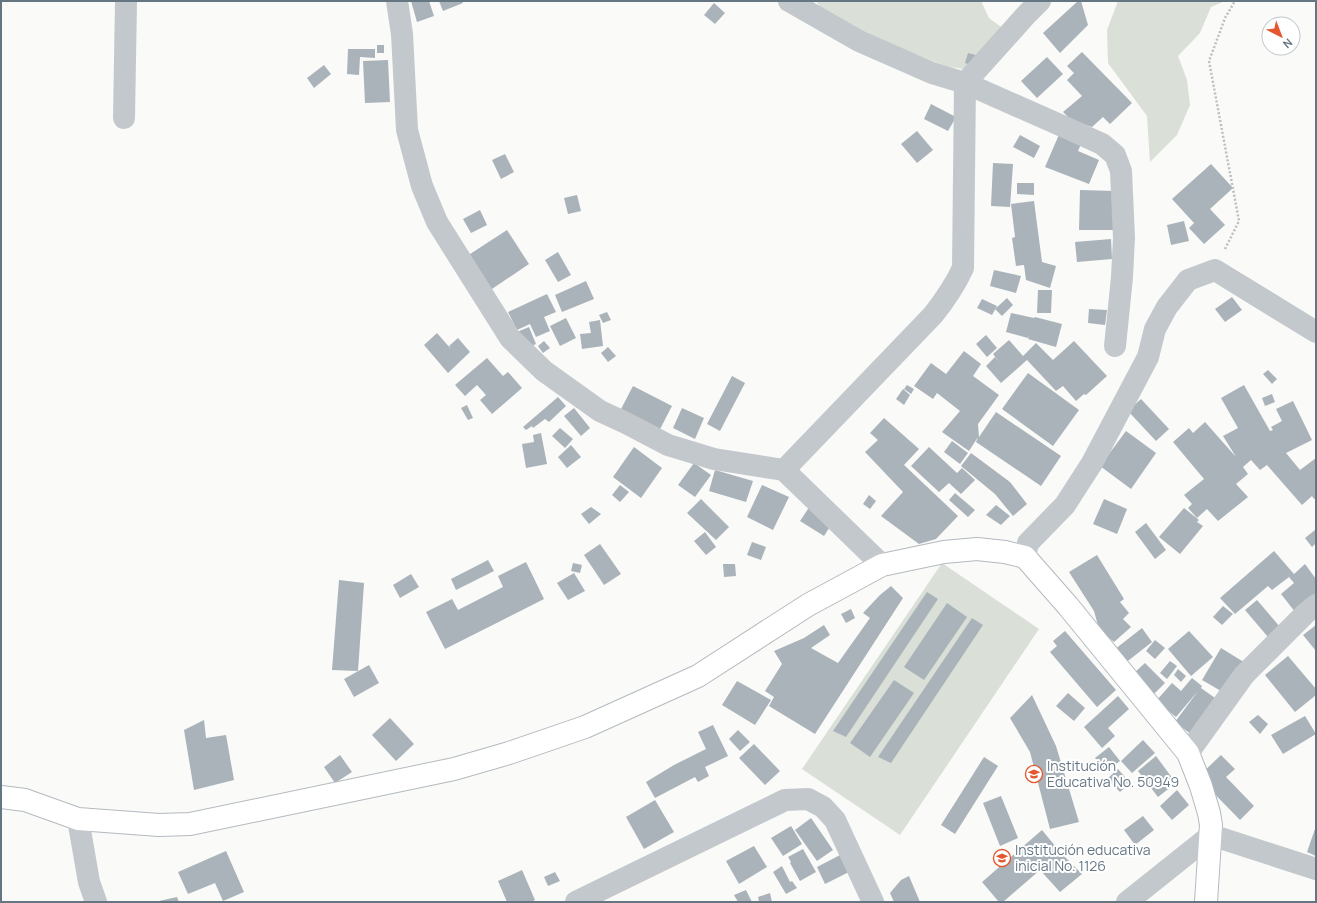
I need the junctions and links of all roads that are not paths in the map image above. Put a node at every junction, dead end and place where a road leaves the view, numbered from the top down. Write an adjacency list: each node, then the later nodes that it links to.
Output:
1 (126, 1): 6 (street)
2 (397, 1): 9 (street)
3 (789, 1): 5 (street)
4 (1040, 1): 5 (street)
5 (964, 83): 8 (street); 9 (street)
6 (124, 118)
7 (1316, 332): 10 (street)
8 (1115, 346)
9 (784, 470): 11 (street)
10 (1025, 557): 11 (main road); 13 (main road)
11 (882, 565): 15 (main road)
12 (1316, 606): 13 (street)
13 (1188, 753): 16 (main road)
14 (1, 797): 15 (main road)
15 (78, 819): 18 (street)
16 (1211, 835): 17 (street); 21 (street); 22 (main road)
17 (1316, 869)
18 (96, 902)
19 (576, 902): 20 (street)
20 (873, 902)
21 (1127, 902)
22 (1206, 902)

